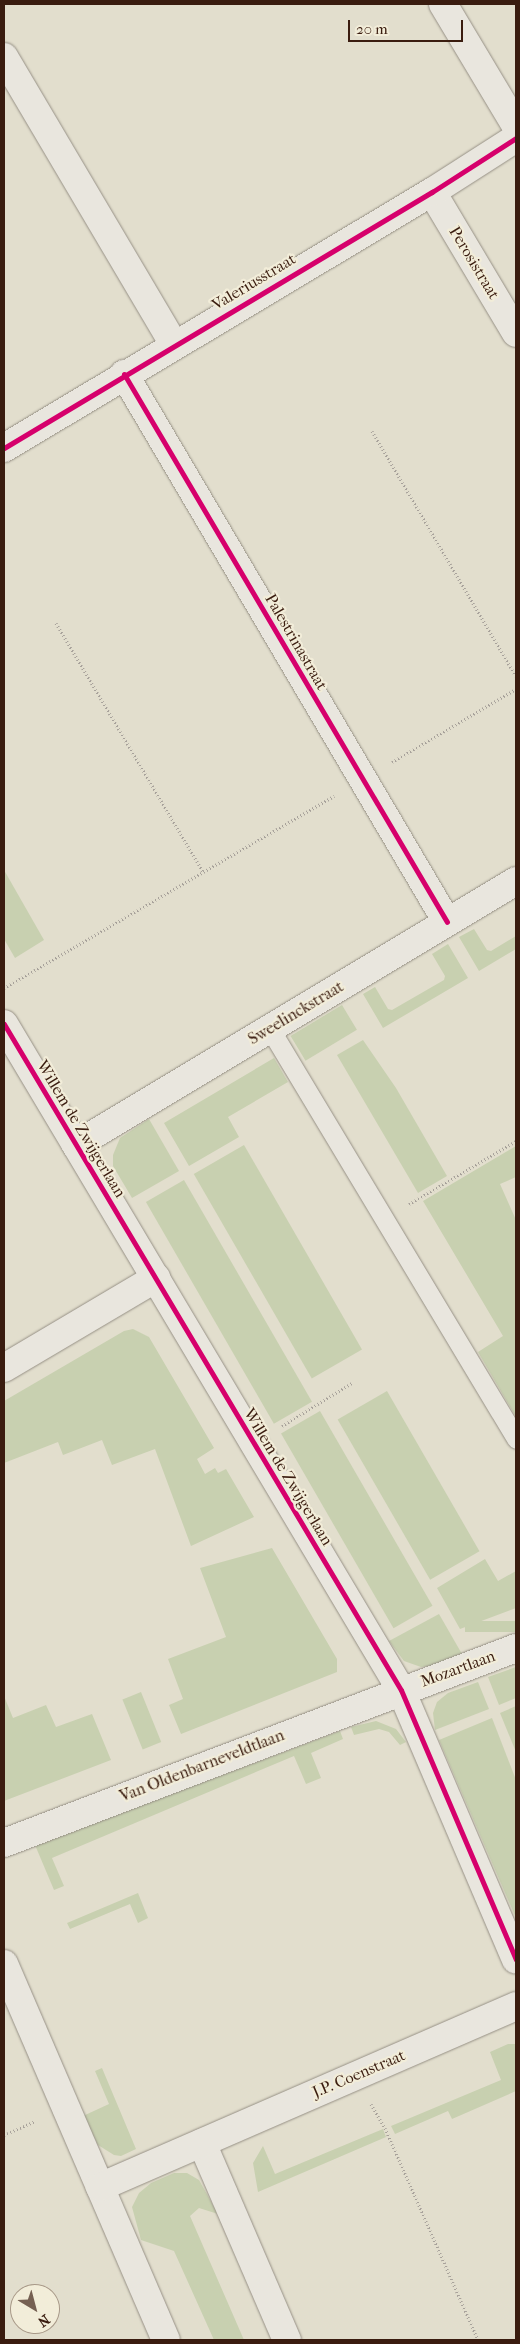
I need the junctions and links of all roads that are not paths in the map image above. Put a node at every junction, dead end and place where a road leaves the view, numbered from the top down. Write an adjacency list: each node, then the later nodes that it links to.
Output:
1 (443, 4): 3 (street)
2 (4, 57): 7 (street)
3 (516, 126)
4 (516, 138): 5 (street, Valeriusstraat)
5 (432, 192): 6 (street, Perosistraat); 7 (street, Valeriusstraat)
6 (516, 333)
7 (174, 344): 8 (street, Valeriusstraat)
8 (124, 374): 9 (street, Valeriusstraat); 11 (street, Palestrinastraat)
9 (4, 448)
10 (516, 881): 11 (street, Sweelinckstraat)
11 (447, 922): 13 (street, Sweelinckstraat)
12 (4, 1024): 14 (street, Willem de Zwijgerlaan)
13 (270, 1029): 14 (street, Sweelinckstraat); 17 (lane)
14 (76, 1145): 15 (street, Willem de Zwijgerlaan)
15 (156, 1278): 16 (street); 19 (street, Willem de Zwijgerlaan)
16 (4, 1368)
17 (516, 1439)
18 (516, 1648): 19 (street, Mozartlaan)
19 (401, 1690): 20 (street, Van Oldenbarneveldtlaan); 21 (street, Willem de Zwijgerlaan)
20 (4, 1842)
21 (516, 1960)
22 (4, 1964): 25 (street)
23 (516, 2006): 24 (street, J.P. Coenstraat)
24 (202, 2143): 25 (street, J.P. Coenstraat); 27 (street)
25 (100, 2187): 26 (street)
26 (166, 2340)
27 (287, 2340)

